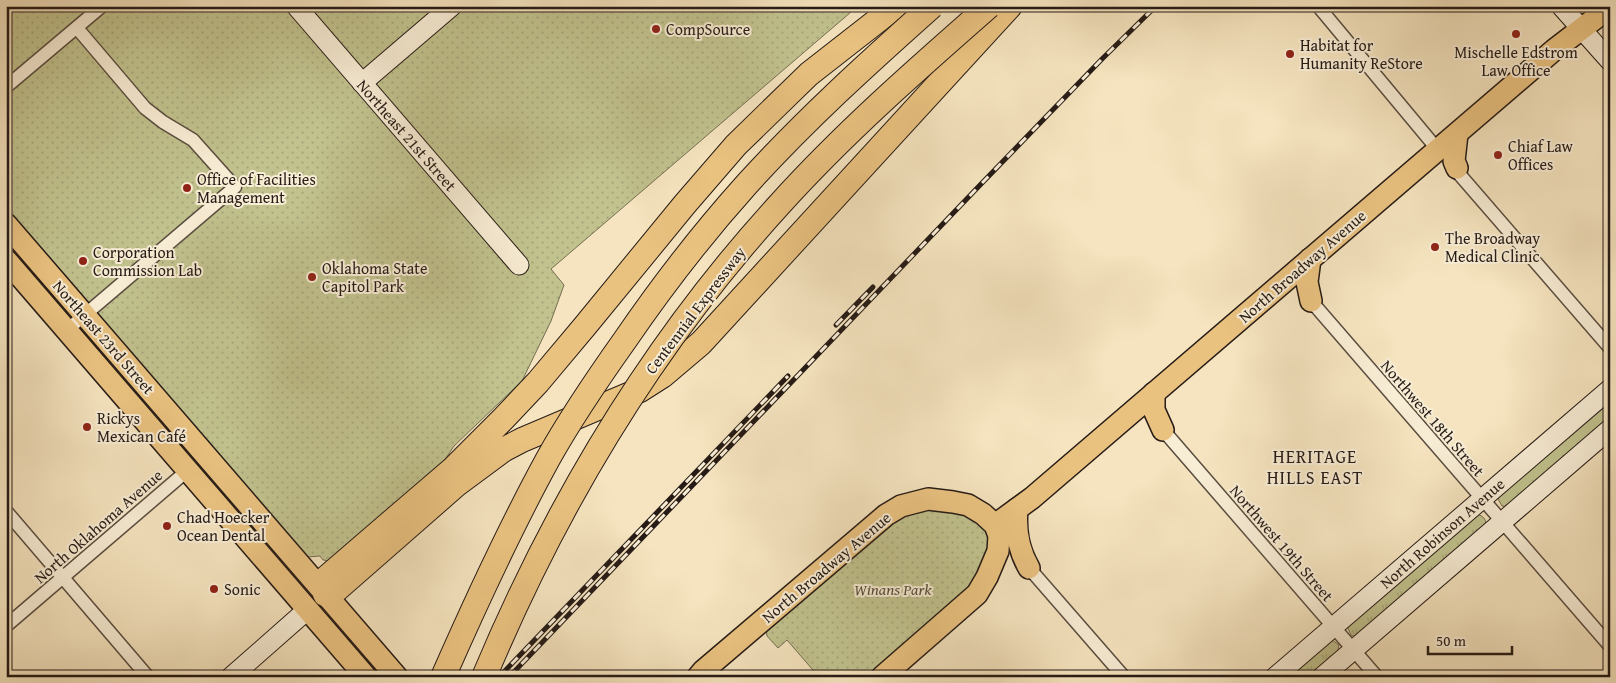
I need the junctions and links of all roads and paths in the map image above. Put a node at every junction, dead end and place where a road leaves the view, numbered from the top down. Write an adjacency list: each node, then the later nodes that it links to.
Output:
1 (102, 6): 11 (street)
2 (296, 6): 14 (street, Northeast 21st Street)
3 (452, 6): 14 (street)
4 (896, 6): 39 (highway)
5 (932, 6): 50 (highway, bridge)
6 (989, 6): 51 (highway, Centennial Expressway, bridge)
7 (1010, 6): 39 (highway, bridge)
8 (1318, 6): 17 (street)
9 (1561, 6): 12 (street)
10 (1610, 7): 12 (main road, North Broadway Avenue)
11 (77, 28): 15 (street); 24 (street)
12 (1581, 28): 13 (street); 16 (main road, North Broadway Avenue)
13 (1610, 61)
14 (362, 83): 22 (street, Northeast 21st Street)
15 (6, 87)
16 (1456, 134): 17 (main road, North Broadway Avenue); 18 (main road)
17 (1438, 150): 20 (main road, North Broadway Avenue)
18 (1457, 168): 26 (street)
19 (6, 224): 24 (main road, Northeast 23rd Street)
20 (1310, 259): 23 (main road); 28 (main road, North Broadway Avenue)
21 (6, 260): 25 (main road, Northeast 23rd Street)
22 (519, 264)
23 (1311, 301): 32 (street, Northwest 18th Street)
24 (85, 315): 25 (street); 39 (main road, Northeast 23rd Street)
25 (67, 330): 31 (main road, Northeast 23rd Street)
26 (1610, 348)
27 (1610, 389): 32 (street, North Robinson Avenue)
28 (1154, 393): 30 (main road); 33 (main road, North Broadway Avenue)
29 (1610, 429): 35 (street, North Robinson Avenue)
30 (1163, 430): 42 (street, Northwest 19th Street)
31 (188, 470): 38 (street, North Oklahoma Avenue); 40 (main road, Northeast 23rd Street)
32 (1482, 500): 35 (street, Northwest 18th Street); 42 (street, North Robinson Avenue)
33 (1017, 509): 36 (main road, North Broadway Avenue); 37 (main road)
34 (6, 512): 38 (street)
35 (1502, 522): 43 (street, Northwest 18th Street); 44 (street, North Robinson Avenue)
36 (995, 525): 45 (main road); 52 (main road, North Broadway Avenue)
37 (1029, 568): 53 (street)
38 (63, 578): 41 (street, North Oklahoma Avenue); 46 (street)
39 (325, 594): 40 (main road); 49 (main road, Northeast 23rd Street)
40 (307, 610): 47 (street); 48 (main road, Northeast 23rd Street)
41 (6, 626)
42 (1333, 627): 44 (street, Northwest 19th Street); 54 (street, North Robinson Avenue)
43 (1610, 646)
44 (1353, 650): 55 (street, North Robinson Avenue); 56 (street, Northwest 19th Street)
45 (884, 676)
46 (148, 677)
47 (231, 677)
48 (366, 677)
49 (397, 677)
50 (444, 677)
51 (484, 677)
52 (698, 677)
53 (1124, 677)
54 (1275, 677)
55 (1322, 677)
56 (1376, 677)

